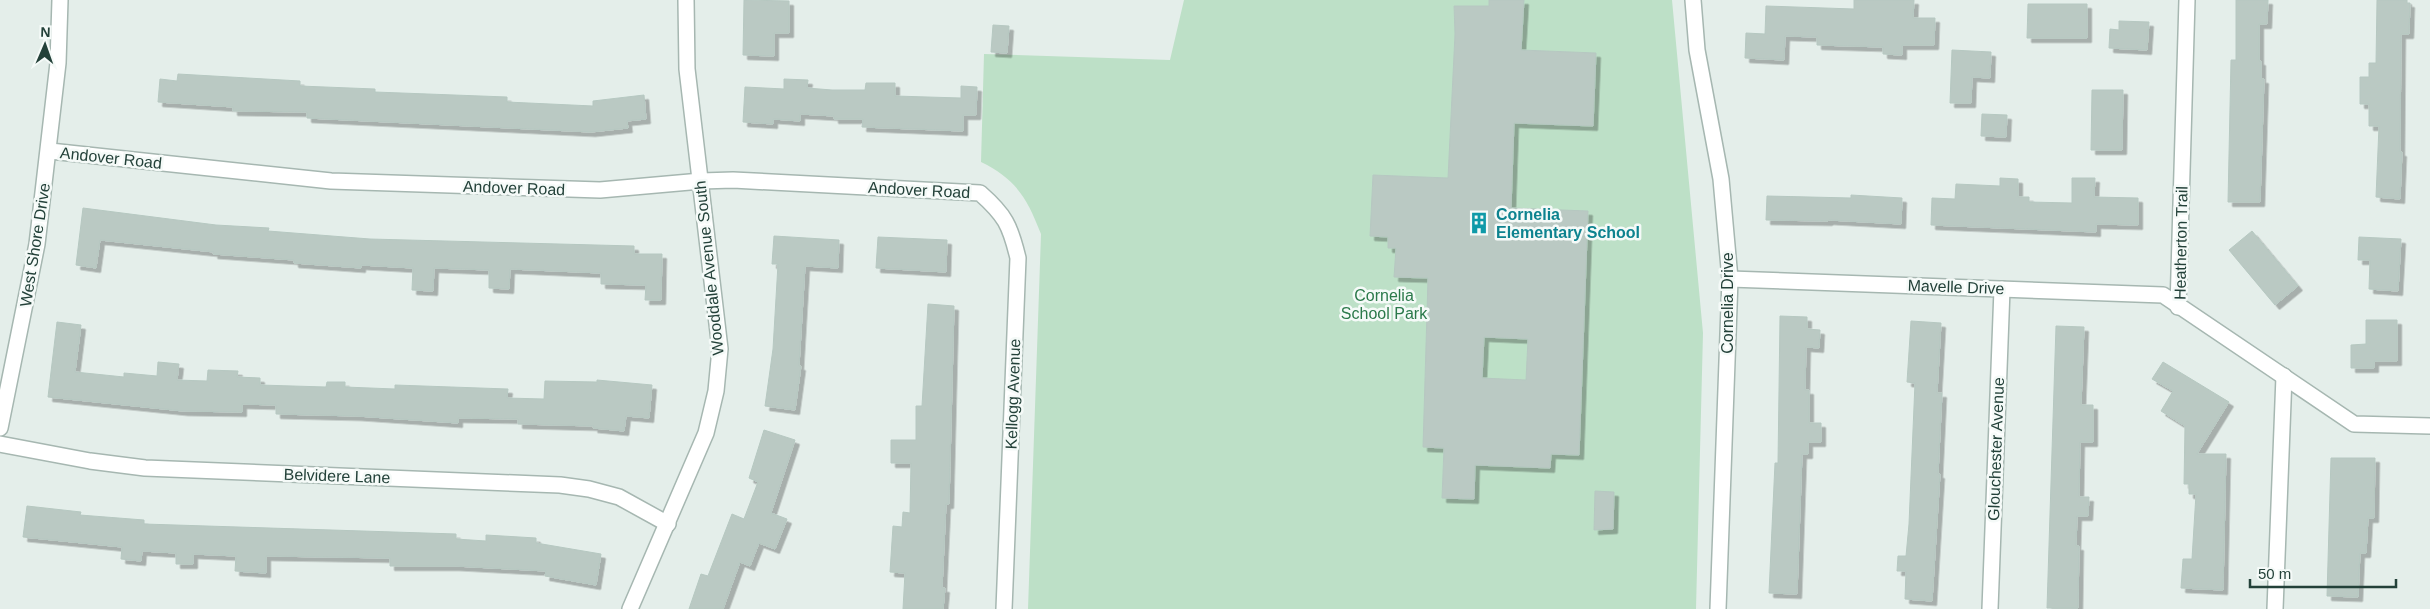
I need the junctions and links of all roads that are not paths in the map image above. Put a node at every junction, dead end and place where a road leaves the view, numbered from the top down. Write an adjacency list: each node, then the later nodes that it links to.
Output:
1 (60, 0): 5 (street, West Shore Drive)
2 (686, 0): 6 (street, Wooddale Avenue South)
3 (1693, 0): 8 (street, Cornelia Drive)
4 (2187, 0): 10 (street, Heatherton Trail)
5 (50, 151): 6 (street, Andover Road); 13 (street, West Shore Drive)
6 (701, 181): 7 (street, Andover Road); 15 (street, Wooddale Avenue South)
7 (980, 193): 17 (street, Kellogg Avenue)
8 (1730, 278): 9 (street, Mavelle Drive); 18 (street, Cornelia Drive)
9 (2002, 289): 10 (street, Mavelle Drive); 19 (street, Glouchester Avenue)
10 (2178, 306): 11 (street, Heatherton Trail)
11 (2284, 376): 12 (street); 20 (street)
12 (2430, 426)
13 (0, 428)
14 (0, 444): 15 (street, Belvidere Lane)
15 (668, 524): 16 (street, Wooddale Avenue South)
16 (630, 609)
17 (1004, 609)
18 (1718, 609)
19 (1990, 609)
20 (2275, 609)

